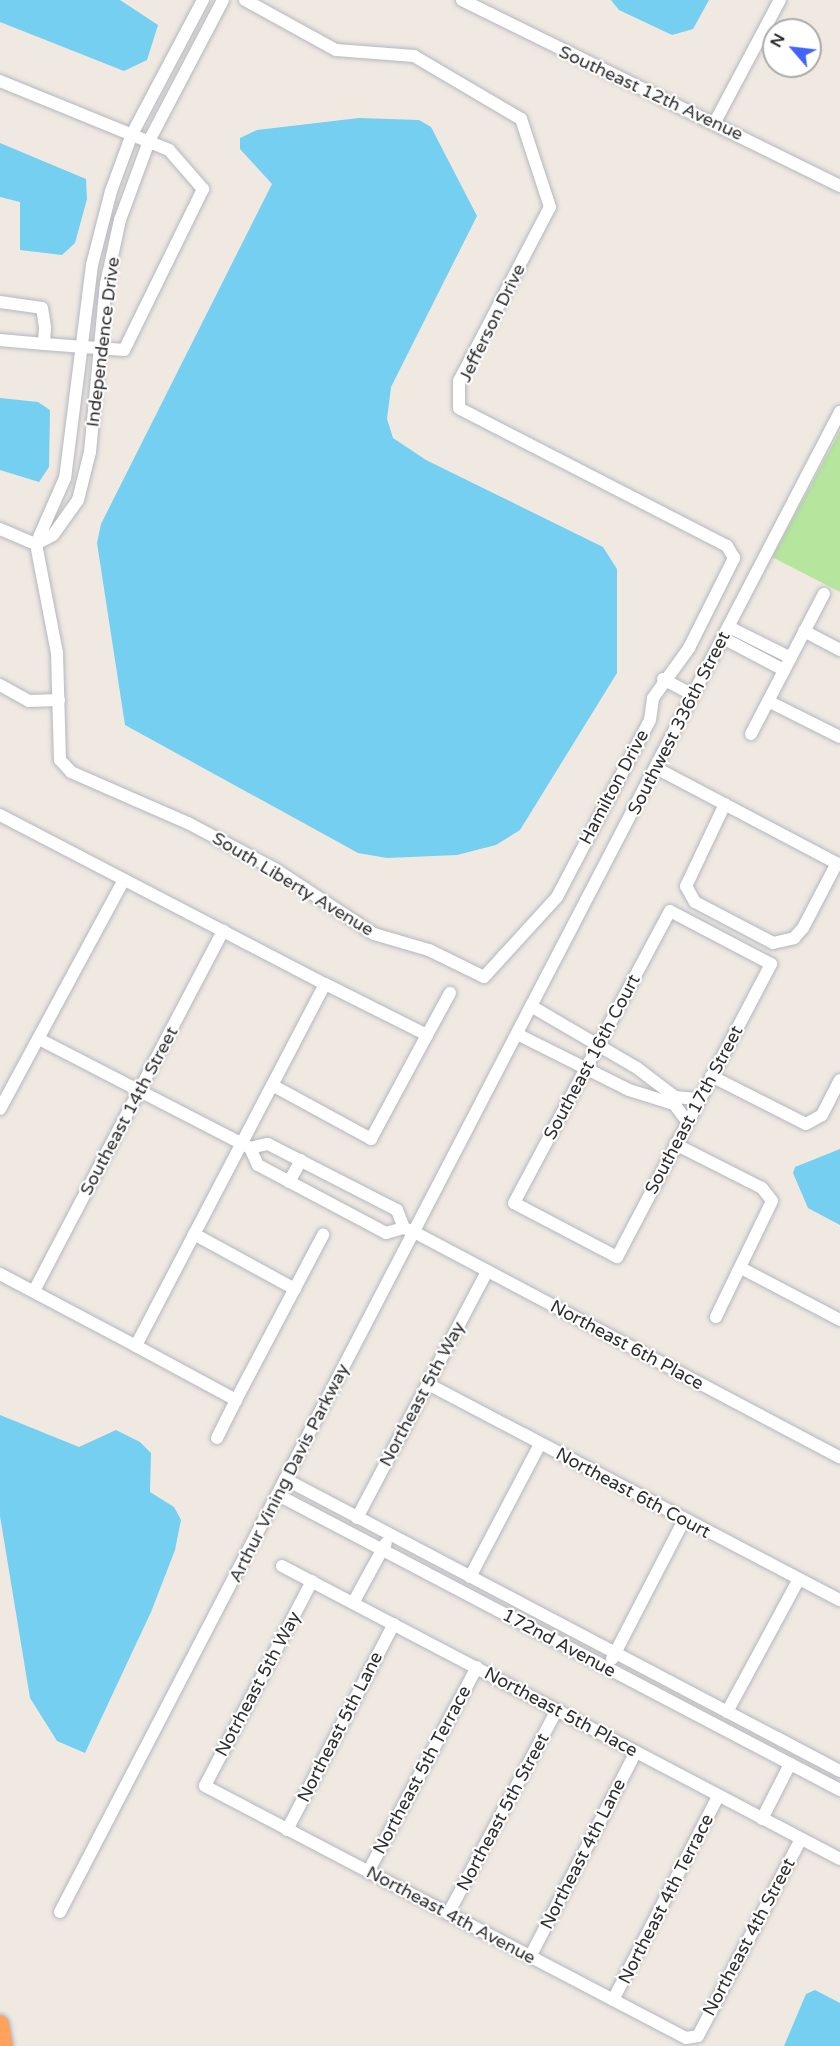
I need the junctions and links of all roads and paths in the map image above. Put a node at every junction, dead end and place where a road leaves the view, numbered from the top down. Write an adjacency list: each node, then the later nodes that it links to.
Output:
1 (203, 0): 8 (street, Independence Drive)
2 (223, 0): 9 (street, Independence Drive)
3 (245, 0): 19 (street, Jefferson Drive)
4 (462, 0): 7 (street, Southeast 12th Avenue)
5 (780, 0): 7 (street)
6 (0, 81): 8 (street)
7 (715, 123): 10 (street, Southeast 12th Avenue)
8 (132, 134): 9 (street); 14 (street, Independence Drive)
9 (149, 141): 15 (street, Independence Drive); 15 (street)
10 (840, 186)
11 (0, 302): 13 (street)
12 (0, 340): 13 (street)
13 (44, 344): 14 (street)
14 (79, 347): 15 (street); 18 (street, Independence Drive)
15 (99, 351): 18 (street, Independence Drive)
16 (840, 412): 22 (street, Southwest 336th Street)
17 (0, 529): 18 (street)
18 (36, 544): 29 (street)
19 (732, 552): 26 (street, Hamilton Drive)
20 (824, 594): 21 (street)
21 (804, 631): 23 (street); 24 (street)
22 (726, 632): 24 (street); 25 (street); 28 (street, Southwest 336th Street)
23 (840, 650)
24 (791, 658): 25 (street)
25 (784, 670): 30 (street)
26 (663, 679): 28 (street); 40 (street, Hamilton Drive)
27 (0, 686): 29 (street)
28 (693, 695): 33 (street, Southwest 336th Street)
29 (59, 700): 40 (street, South Liberty Avenue)
30 (768, 701): 31 (street); 32 (street)
31 (751, 734)
32 (840, 737)
33 (656, 768): 34 (street); 43 (street, Southwest 336th Street)
34 (725, 804): 36 (street); 36 (street)
35 (0, 815): 37 (street)
36 (838, 864)
37 (124, 880): 39 (street); 46 (street)
38 (670, 911): 47 (street, Southeast 16th Court); 49 (street, Southeast 17th Street)
39 (224, 931): 41 (street); 53 (street, Southeast 14th Street)
40 (484, 977)
41 (325, 984): 45 (street); 52 (street)
42 (450, 993): 45 (street)
43 (531, 1006): 44 (street, Southwest 336th Street); 47 (street)
44 (517, 1034): 48 (street); 62 (street, Arthur Vining Davis Parkway)
45 (427, 1035): 52 (street)
46 (39, 1039): 53 (street); 56 (street)
47 (598, 1045): 48 (street, Southeast 16th Court); 50 (street)
48 (586, 1067): 54 (street); 65 (street, Southeast 16th Court)
49 (711, 1076): 51 (street); 55 (street, Southeast 17th Street)
50 (651, 1077): 54 (street); 55 (street)
51 (840, 1080)
52 (272, 1085): 59 (street)
53 (139, 1091): 59 (street); 70 (street, Southeast 14th Street)
54 (640, 1094): 57 (street)
55 (697, 1099): 57 (street, Southeast 17th Street)
56 (0, 1109)
57 (686, 1120): 58 (street, Southeast 17th Street)
58 (675, 1144): 65 (street, Southeast 17th Street); 66 (street)
59 (245, 1145): 60 (street); 61 (street); 63 (street)
60 (301, 1160): 61 (street); 62 (street)
61 (289, 1182): 62 (street)
62 (409, 1230): 67 (street, Northeast 6th Place); 79 (street, Arthur Vining Davis Parkway)
63 (194, 1234): 69 (street); 73 (street)
64 (323, 1235): 69 (street)
65 (617, 1257)
66 (741, 1268): 71 (street); 72 (street)
67 (487, 1271): 74 (street, Northeast 5th Way); 78 (street, Northeast 6th Place)
68 (0, 1274): 70 (street)
69 (295, 1289): 75 (street)
70 (34, 1291): 73 (street)
71 (716, 1317)
72 (840, 1320)
73 (136, 1346): 75 (street)
74 (428, 1384): 77 (street, Northeast 6th Court); 81 (street, Northeast 5th Way)
75 (236, 1400): 76 (street)
76 (217, 1438)
77 (540, 1444): 82 (street, Northeast 6th Court); 86 (street)
78 (840, 1458)
79 (285, 1479): 80 (street, Arthur Vining Davis Parkway); 81 (street, 172nd Avenue)
80 (278, 1495): 84 (street, 172nd Avenue); 108 (street, Arthur Vining Davis Parkway)
81 (357, 1518): 83 (street, 172nd Avenue)
82 (684, 1520): 87 (street, Northeast 6th Court); 92 (street)
83 (391, 1535): 84 (street); 86 (street, 172nd Avenue)
84 (382, 1549): 90 (street); 94 (street, 172nd Avenue)
85 (282, 1566): 88 (street, Northeast 5th Place)
86 (470, 1577): 92 (street, 172nd Avenue)
87 (798, 1579): 89 (street, Northeast 6th Court); 96 (street)
88 (312, 1581): 90 (street, Northeast 5th Place); 100 (street, Notrheast 5th Way)
89 (840, 1600)
90 (353, 1603): 91 (street, Northeast 5th Place)
91 (394, 1624): 93 (street, Northeast 5th Place); 104 (street, Northeast 5th Lane)
92 (615, 1653): 94 (street); 96 (street, 172nd Avenue)
93 (477, 1667): 95 (street, Northeast 5th Place); 107 (street, Northeast 5th Terrace)
94 (607, 1668): 98 (street, 172nd Avenue)
95 (558, 1710): 97 (street, Northeast 5th Place); 109 (street, Northeast 5th Street)
96 (727, 1712): 99 (street, 172nd Avenue)
97 (636, 1752): 102 (street, Northeast 5th Place); 110 (street, Northeast 4th Lane)
98 (790, 1764): 101 (street, 172nd Avenue); 103 (street)
99 (840, 1771)
100 (205, 1786): 104 (street, Northeast 4th Avenue)
101 (840, 1790)
102 (718, 1797): 103 (street, Northeast 5th Place); 111 (street, Northeast 4th Terrace)
103 (762, 1819): 105 (street, Northeast 5th Place)
104 (287, 1830): 107 (street, Northeast 4th Avenue)
105 (801, 1839): 106 (street, Northeast 5th Place); 113 (street, Northeast 4th Street)
106 (840, 1859)
107 (368, 1872): 109 (street, Northeast 4th Avenue)
108 (60, 1912)
109 (448, 1914): 110 (street, Northeast 4th Avenue)
110 (530, 1957): 111 (street, Northeast 4th Avenue)
111 (613, 2000): 113 (street, Northeast 4th Avenue)
112 (0, 2024): 114 (highway)
113 (698, 2036)
114 (4, 2046)

